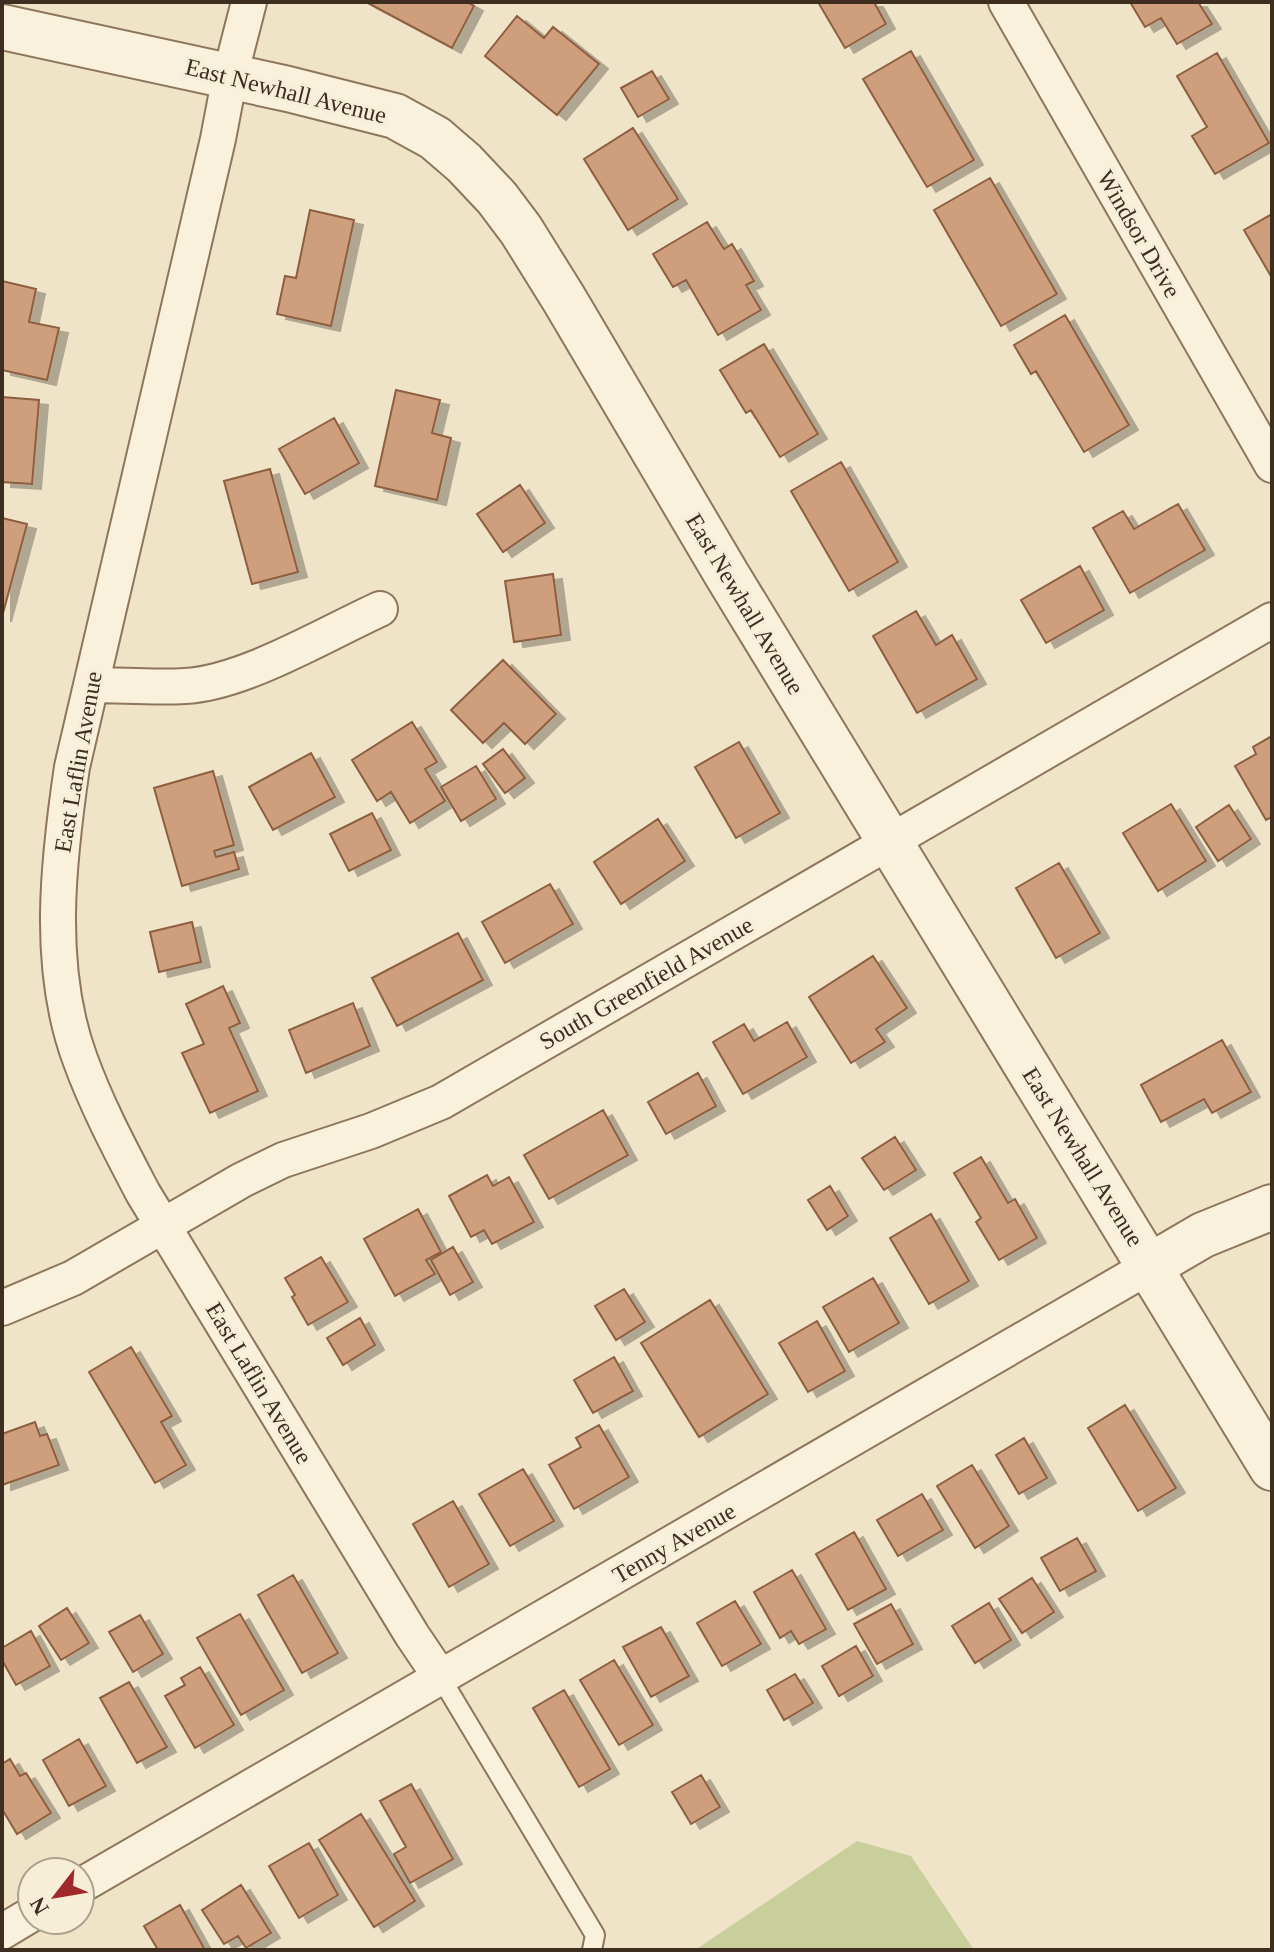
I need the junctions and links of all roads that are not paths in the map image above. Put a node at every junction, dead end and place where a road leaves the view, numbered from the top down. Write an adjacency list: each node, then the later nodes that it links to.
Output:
1 (249, 2): 4 (street, East Laflin Avenue)
2 (1006, 2): 5 (street, Windsor Drive)
3 (2, 27): 4 (street, East Newhall Avenue)
4 (230, 76): 8 (street, East Laflin Avenue); 9 (street, East Newhall Avenue)
5 (1272, 465)
6 (380, 609): 8 (street)
7 (1272, 620): 9 (street, South Greenfield Avenue)
8 (91, 685): 11 (street, East Laflin Avenue)
9 (890, 841): 11 (street, South Greenfield Avenue); 12 (street, East Newhall Avenue)
10 (1272, 1207): 12 (street, Tenny Avenue)
11 (164, 1227): 13 (street, South Greenfield Avenue); 15 (street, East Laflin Avenue)
12 (1150, 1266): 14 (street, East Newhall Avenue); 15 (street, Tenny Avenue)
13 (2, 1308)
14 (1272, 1468)
15 (441, 1678): 16 (street, Tenny Avenue); 17 (lane)
16 (96, 1877)
17 (592, 1950)

